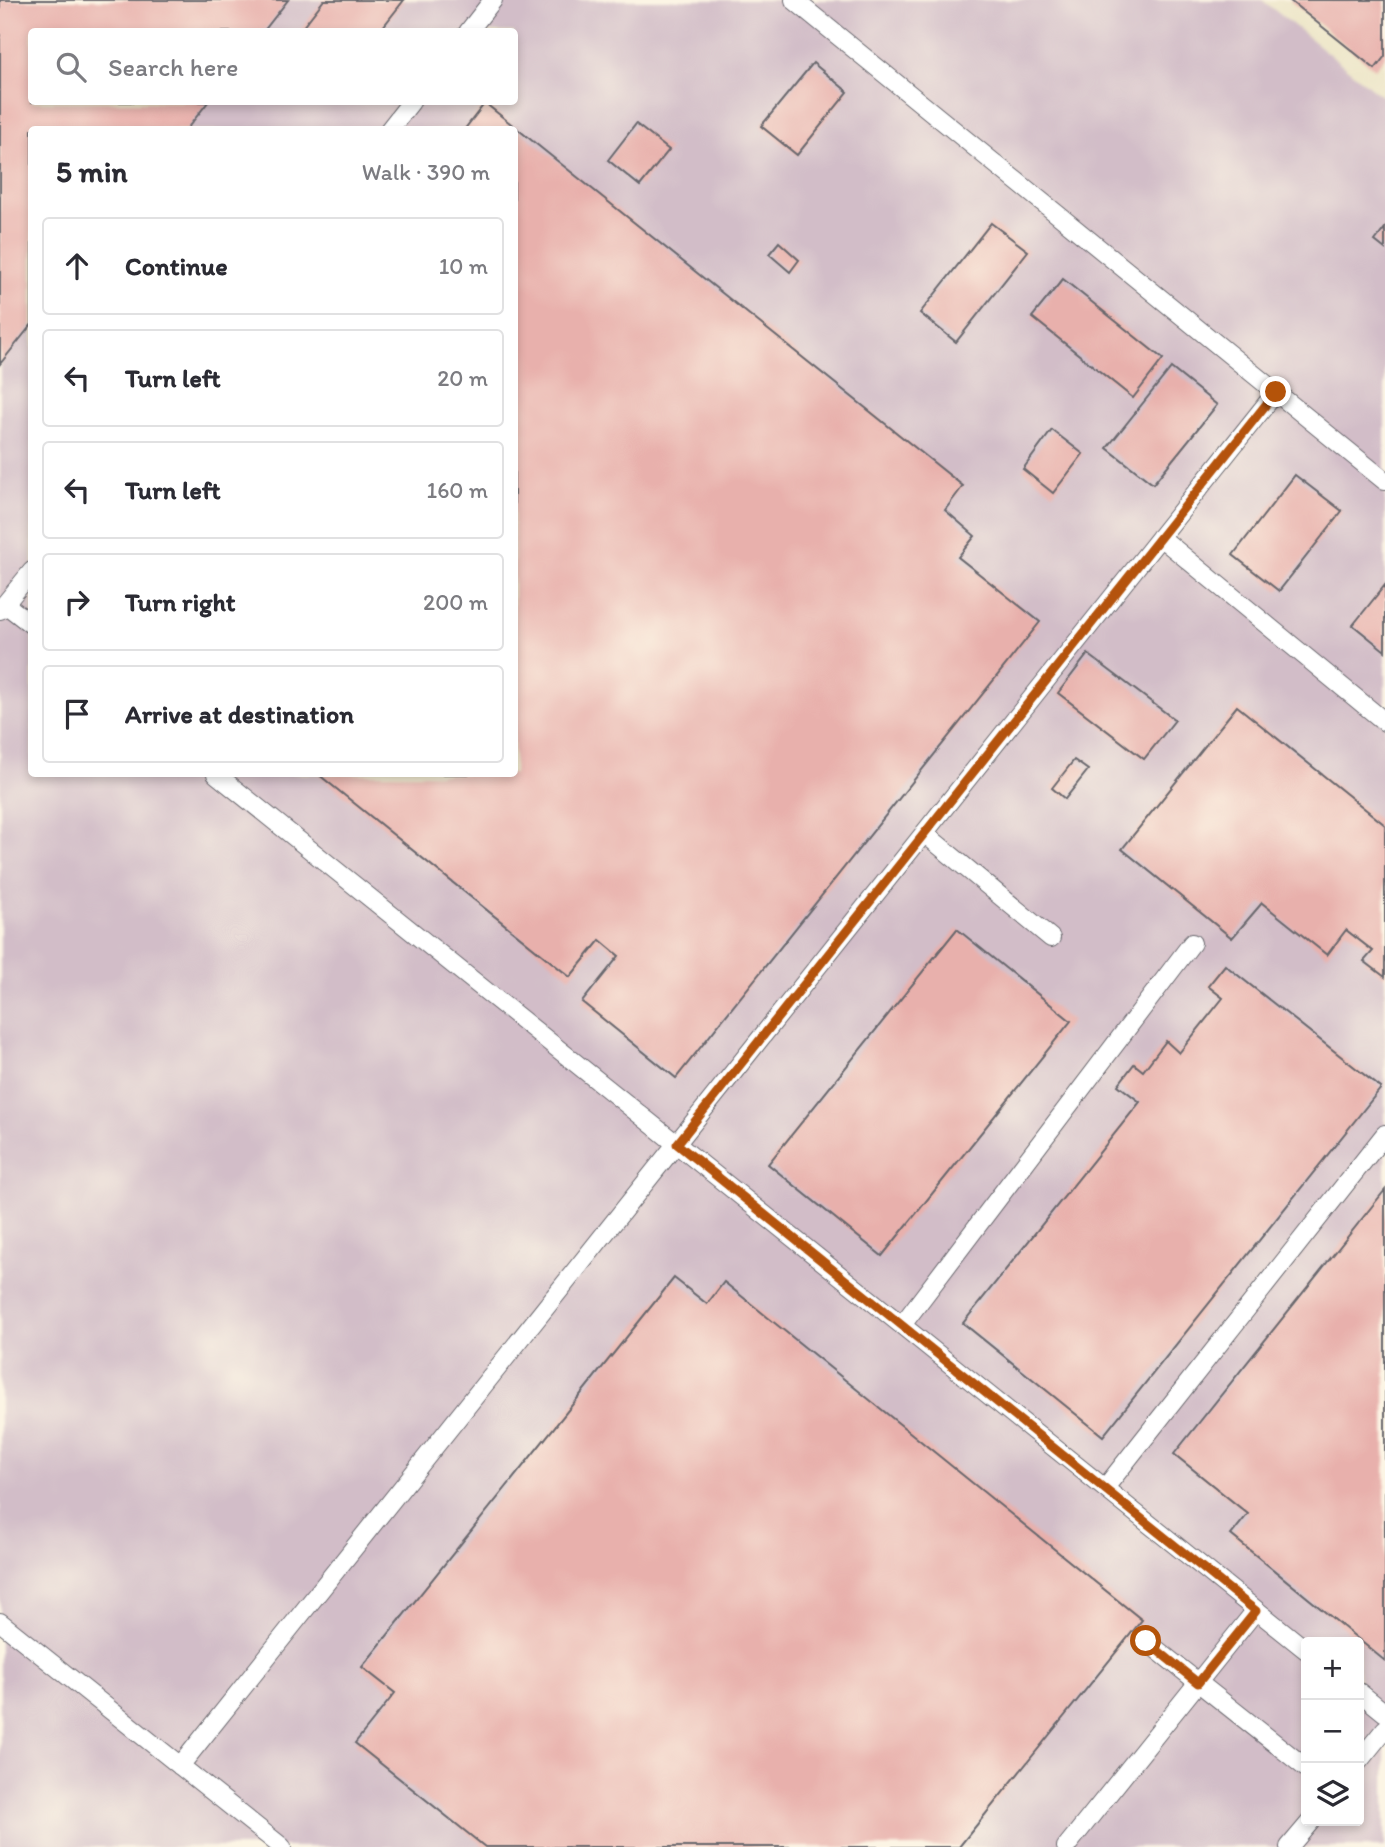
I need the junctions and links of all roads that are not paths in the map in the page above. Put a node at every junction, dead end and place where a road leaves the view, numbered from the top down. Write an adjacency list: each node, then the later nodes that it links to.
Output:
1 (494, 0): 3 (lane)
2 (794, 0): 6 (lane)
3 (471, 28)
4 (409, 105): 5 (lane)
5 (392, 126)
6 (1276, 392): 7 (lane); 8 (lane)
7 (1385, 481)
8 (1160, 537): 12 (lane); 14 (lane)
9 (28, 576): 10 (lane)
10 (3, 607): 11 (lane)
11 (28, 623)
12 (1385, 722)
13 (220, 777): 18 (lane)
14 (924, 833): 15 (lane); 18 (lane)
15 (1051, 938)
16 (1192, 943): 19 (lane)
17 (1385, 1134): 20 (lane)
18 (677, 1144): 19 (lane); 31 (lane)
19 (902, 1325): 20 (lane)
20 (1105, 1488): 21 (lane)
21 (1256, 1611): 24 (lane); 25 (lane)
22 (0, 1622): 31 (lane)
23 (1146, 1641): 25 (lane)
24 (1301, 1646)
25 (1198, 1683): 30 (lane); 34 (lane)
26 (1364, 1696): 27 (lane)
27 (1385, 1713)
28 (1385, 1729): 29 (lane)
29 (1364, 1755)
30 (1301, 1764)
31 (180, 1766): 33 (lane)
32 (1307, 1826): 35 (lane)
33 (282, 1847)
34 (1066, 1847)
35 (1289, 1847)

